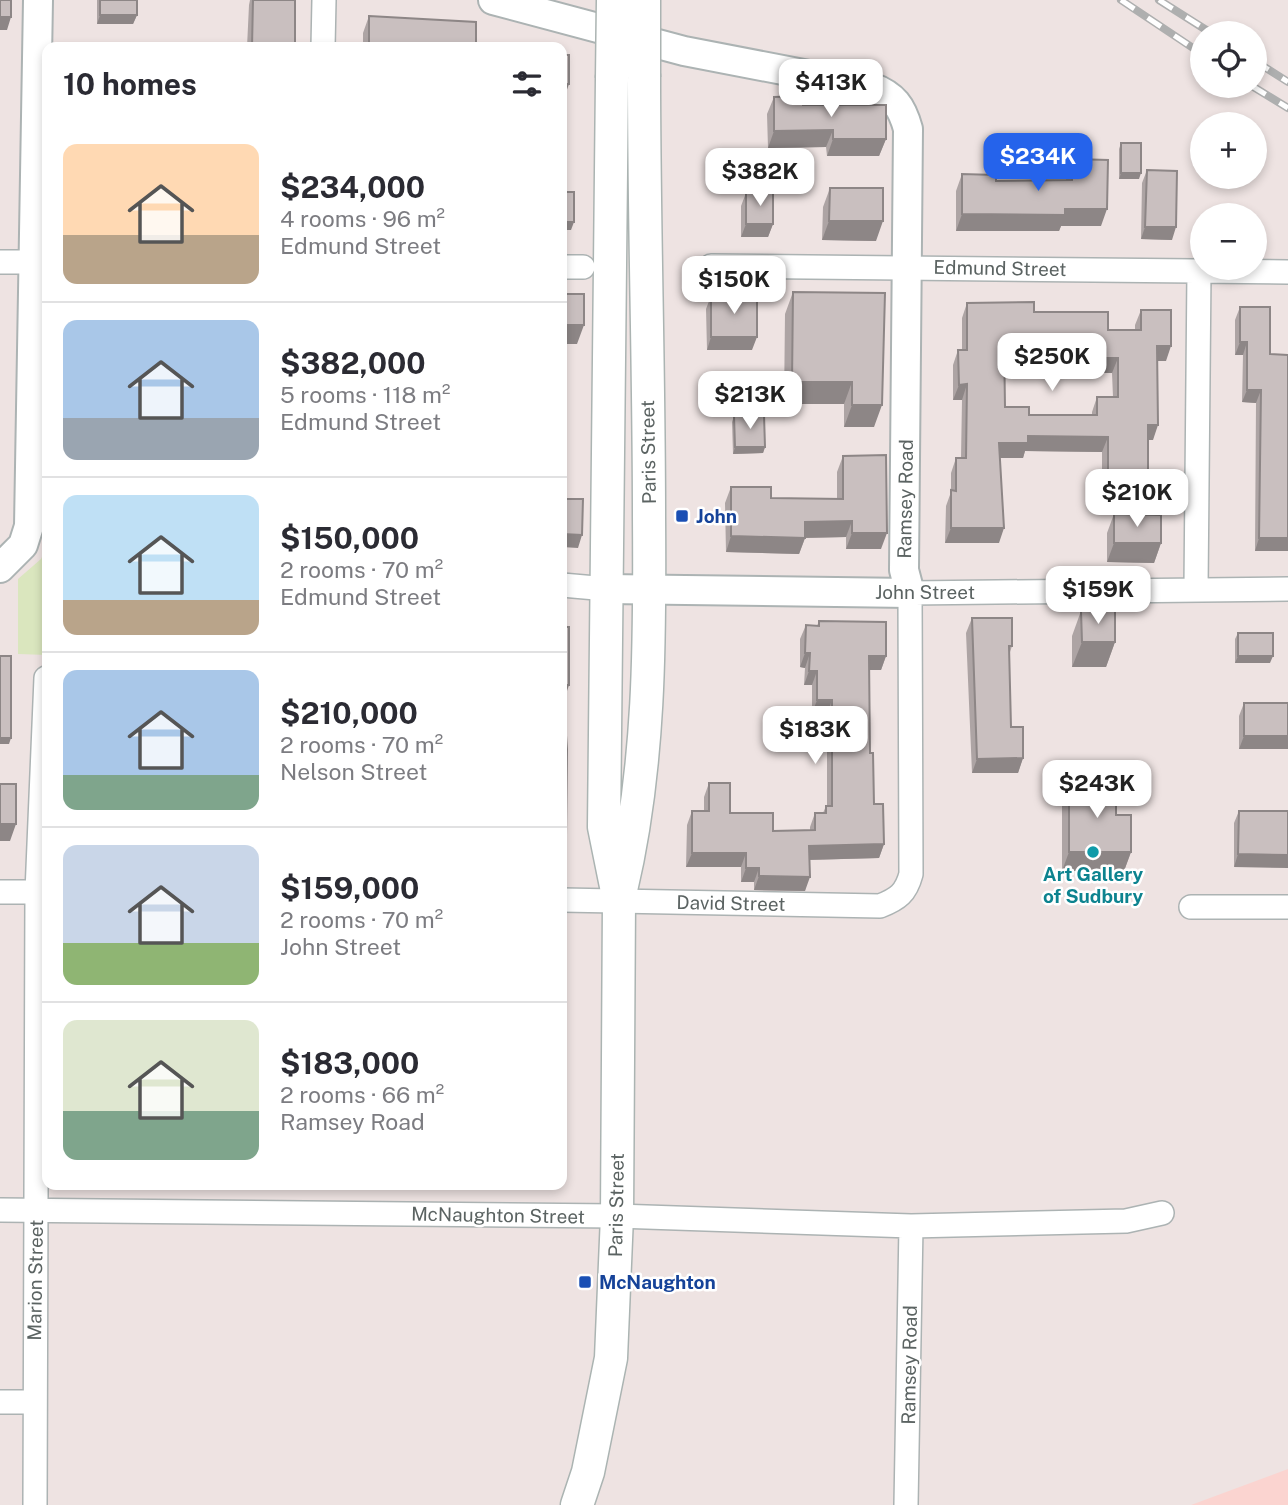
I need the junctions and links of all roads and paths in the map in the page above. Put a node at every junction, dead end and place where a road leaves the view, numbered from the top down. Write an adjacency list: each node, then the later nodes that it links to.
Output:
1 (38, 0): 8 (street)
2 (324, 0): 6 (street)
3 (493, 0): 10 (street, Ramsey Road)
4 (613, 0): 18 (main road, Paris Street, bridge)
5 (644, 0): 19 (main road, Paris Street, bridge)
6 (323, 42)
7 (0, 262): 8 (street)
8 (41, 262): 15 (street)
9 (711, 266): 10 (street, Edmund Street)
10 (908, 267): 11 (street, Edmund Street); 21 (street, Ramsey Road)
11 (1190, 271)
12 (1267, 272): 13 (street, Edmund Street)
13 (1288, 272)
14 (1199, 280): 17 (street)
15 (4, 566)
16 (567, 585): 18 (street, John Street)
17 (1196, 588): 20 (street, John Street); 21 (street, John Street)
18 (607, 589): 19 (street, John Street); 26 (main road, Paris Street)
19 (649, 589): 21 (street, John Street); 26 (main road, Paris Street)
20 (1288, 589)
21 (910, 593): 24 (street, Ramsey Road)
22 (0, 892): 23 (street)
23 (42, 892): 30 (street, Marion Street)
24 (898, 899): 26 (street, David Street)
25 (567, 900): 26 (street, David Street)
26 (619, 901): 32 (main road, Paris Street)
27 (1191, 907): 28 (street)
28 (1288, 907)
29 (0, 1210): 30 (street, McNaughton Street)
30 (36, 1210): 32 (street, McNaughton Street); 35 (street, Marion Street)
31 (1162, 1213): 33 (street, McNaughton Street)
32 (617, 1216): 33 (street, McNaughton Street); 37 (main road, Paris Street)
33 (911, 1226): 38 (street, Ramsey Road)
34 (0, 1402): 35 (street)
35 (33, 1402): 36 (street, Marion Street)
36 (35, 1505)
37 (577, 1505)
38 (906, 1505)

